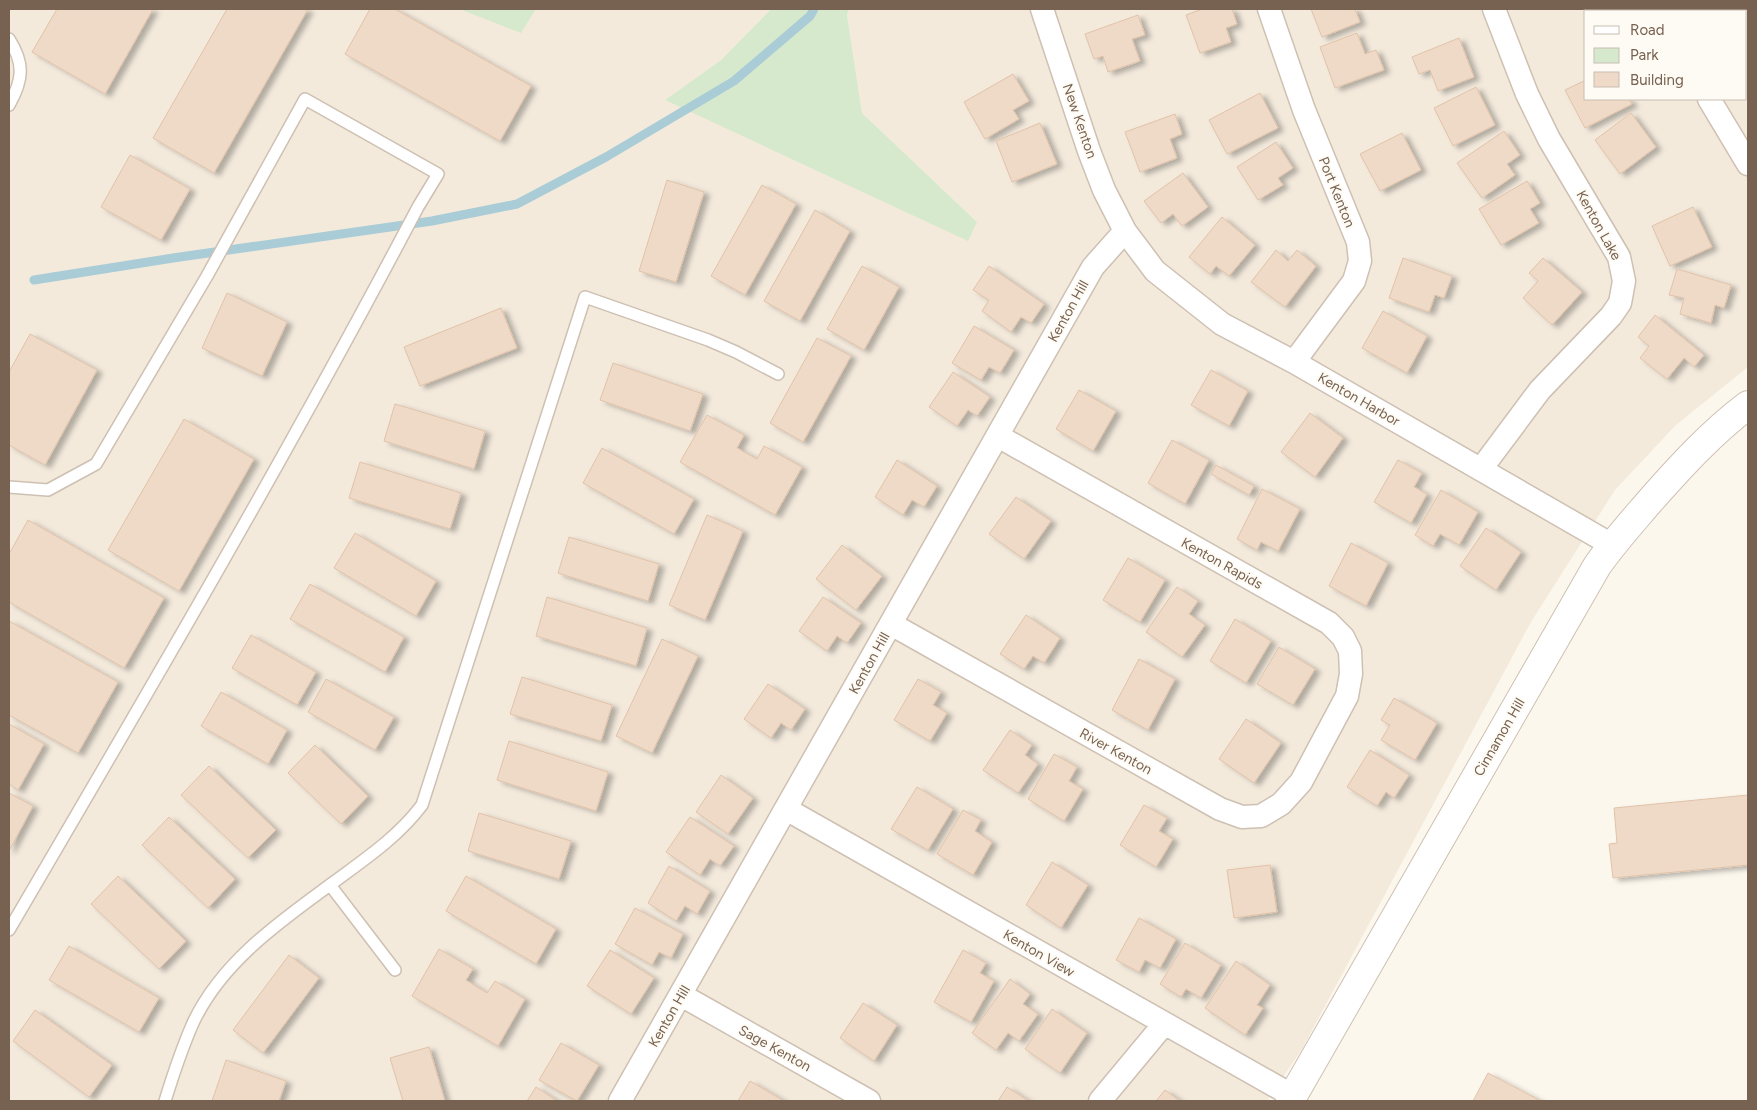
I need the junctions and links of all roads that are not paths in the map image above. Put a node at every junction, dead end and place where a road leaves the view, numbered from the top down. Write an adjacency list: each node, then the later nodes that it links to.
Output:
1 (1042, 9): 8 (street, New Kenton)
2 (1269, 9): 9 (street, Port Kenton)
3 (1494, 9): 13 (street, Kenton Lake)
4 (9, 39): 6 (lane)
5 (1710, 100): 7 (street)
6 (9, 105)
7 (1748, 164)
8 (1125, 230): 9 (street, Kenton Harbor); 12 (street, Kenton Hill)
9 (1294, 362): 13 (street, Kenton Harbor)
10 (778, 374): 19 (lane)
11 (1748, 405): 15 (street, Cinnamon Hill)
12 (998, 436): 16 (street, Kenton Hill); 17 (street, Kenton Rapids)
13 (1481, 469): 15 (street, Kenton Harbor)
14 (9, 487): 20 (lane)
15 (1612, 545): 24 (street, Cinnamon Hill)
16 (891, 624): 17 (street, River Kenton); 18 (street, Kenton Hill)
17 (1322, 744)
18 (786, 810): 22 (street, Kenton Hill); 23 (street, Kenton View)
19 (330, 885): 21 (lane); 25 (lane)
20 (9, 930)
21 (395, 970)
22 (681, 995): 26 (street, Kenton Hill); 27 (street, Sage Kenton)
23 (1164, 1024): 24 (street, Kenton View); 28 (street)
24 (1292, 1099)
25 (165, 1101)
26 (620, 1101)
27 (869, 1101)
28 (1100, 1101)

